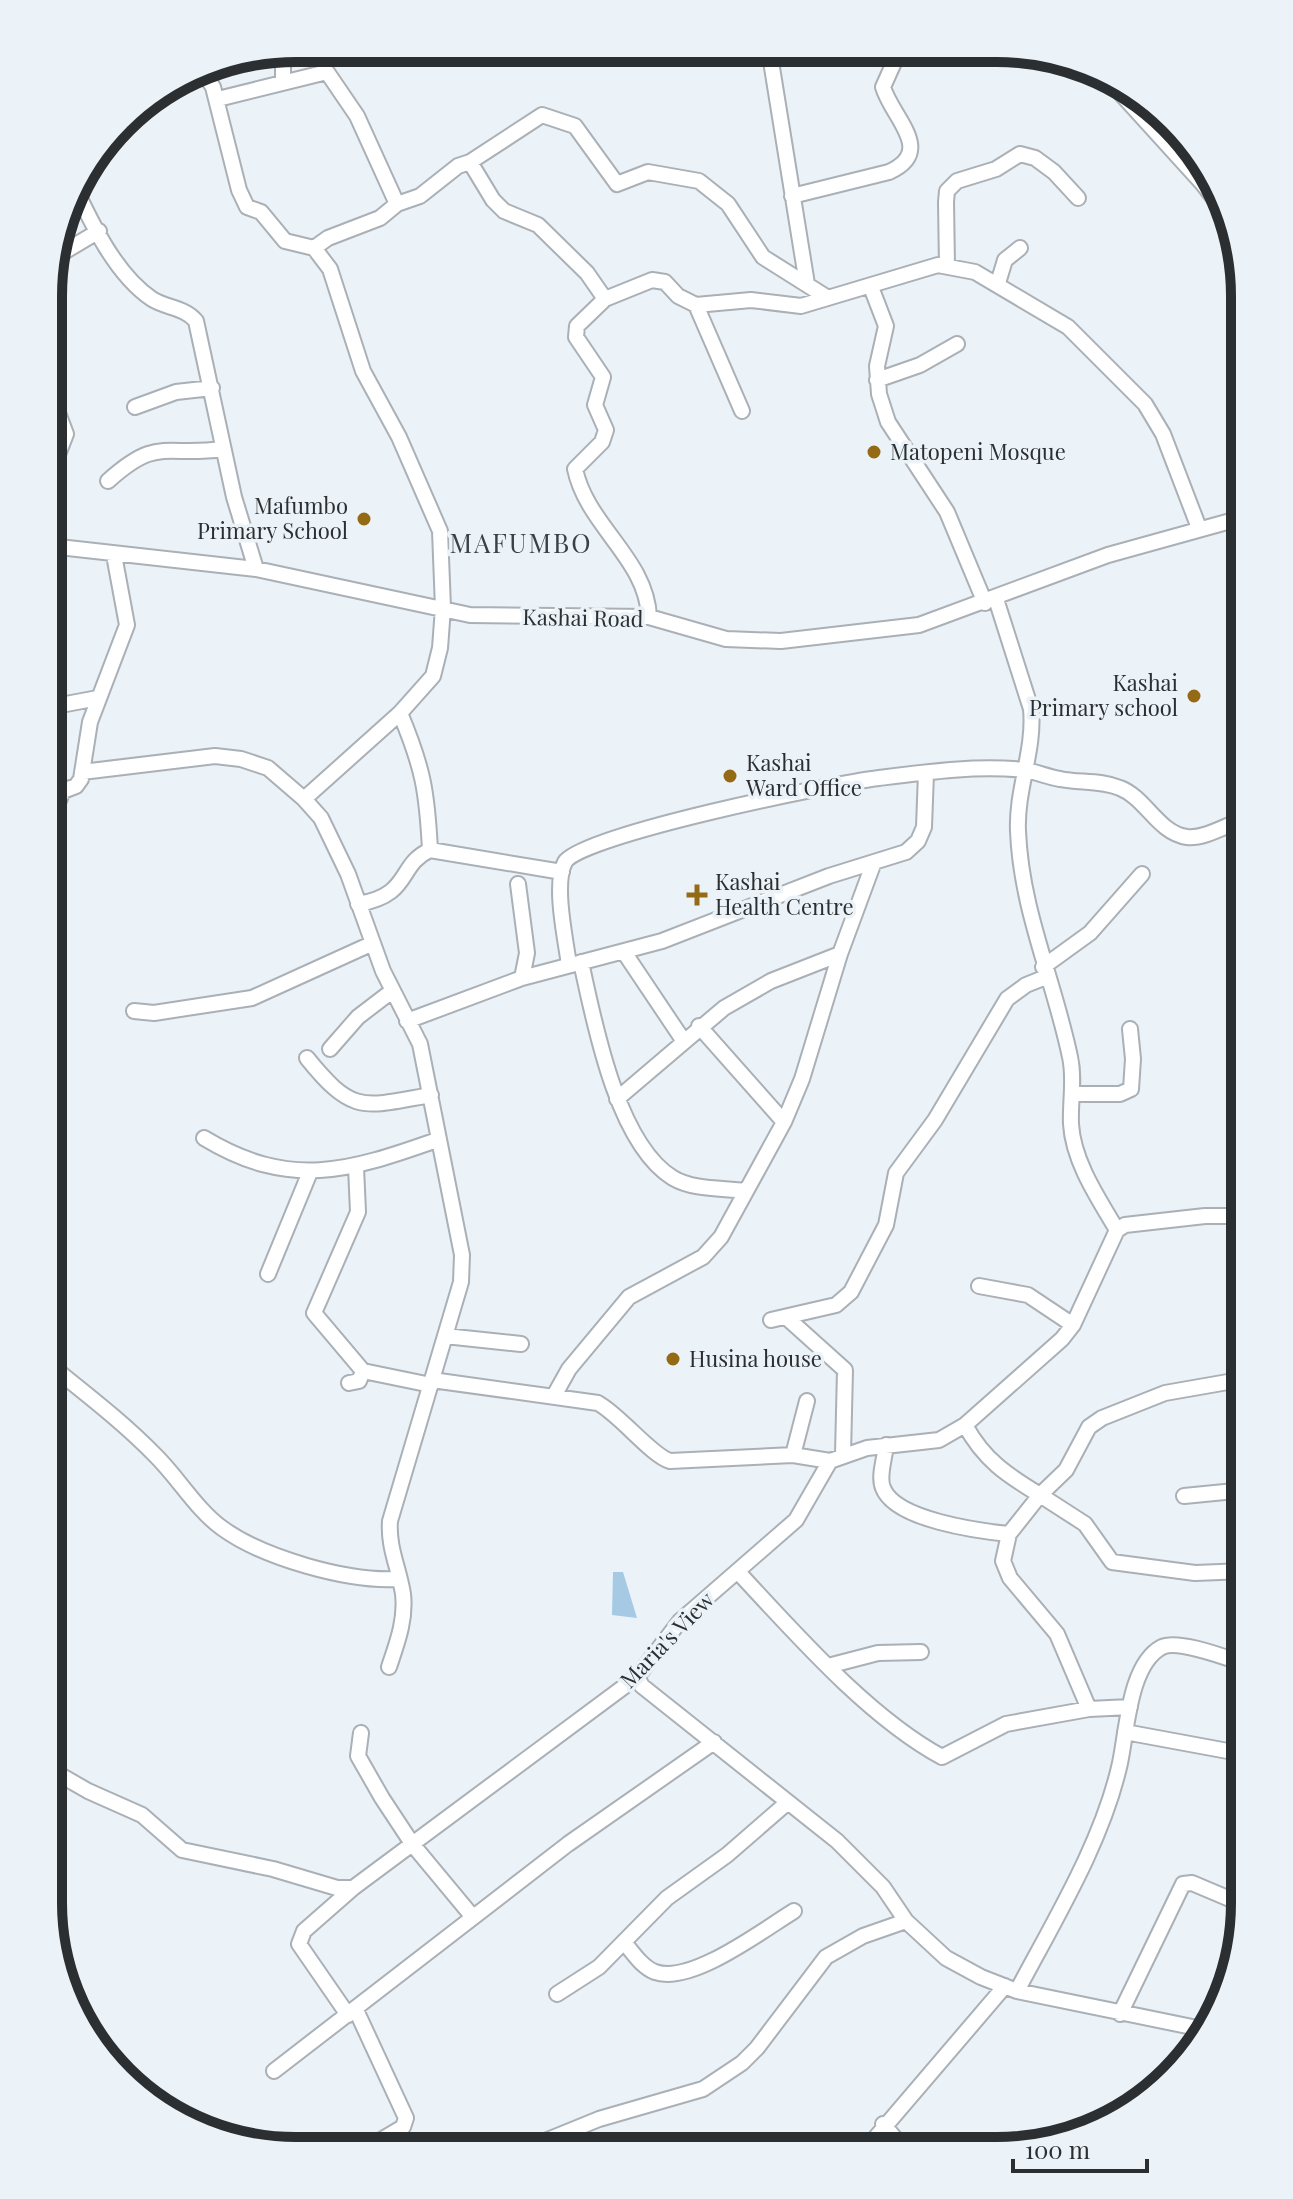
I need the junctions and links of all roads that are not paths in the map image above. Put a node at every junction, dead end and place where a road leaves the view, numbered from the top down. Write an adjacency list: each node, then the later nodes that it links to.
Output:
1 (771, 62): 10 (street)
2 (894, 62): 10 (street)
3 (280, 63): 5 (street)
4 (208, 79): 6 (street)
5 (283, 83): 6 (street); 13 (street)
6 (218, 99): 15 (street)
7 (1129, 103): 9 (street)
8 (470, 162): 13 (street); 20 (street); 23 (street)
9 (1202, 183)
10 (792, 196): 20 (street)
11 (1078, 198): 18 (street)
12 (82, 201): 14 (street)
13 (397, 204): 15 (street)
14 (99, 231): 17 (street); 27 (street)
15 (314, 248): 38 (street)
16 (1020, 248): 19 (street)
17 (67, 250)
18 (947, 266): 19 (street); 21 (street)
19 (998, 283): 33 (street)
20 (807, 284): 22 (street)
21 (871, 287): 22 (street); 26 (street)
22 (828, 298): 24 (street)
23 (605, 299): 24 (street); 39 (street)
24 (696, 305): 29 (street)
25 (957, 344): 26 (street)
26 (877, 380): 37 (street)
27 (212, 388): 28 (street); 30 (street)
28 (135, 407)
29 (742, 411)
30 (223, 449): 31 (street); 36 (street)
31 (108, 481)
32 (1231, 520): 33 (street, Kashai Road)
33 (1199, 528): 37 (street, Kashai Road)
34 (62, 548): 35 (street, Kashai Road)
35 (114, 555): 36 (street, Kashai Road); 40 (street)
36 (256, 569): 38 (street, Kashai Road)
37 (990, 601): 39 (street, Kashai Road); 43 (street)
38 (443, 608): 39 (street, Kashai Road); 42 (street)
39 (649, 617)
40 (98, 698): 41 (street); 44 (street)
41 (62, 705)
42 (400, 713): 47 (street); 49 (street)
43 (1026, 770): 45 (street); 48 (street); 59 (street)
44 (82, 772): 46 (street); 47 (street)
45 (926, 773): 50 (street); 51 (street)
46 (62, 793)
47 (304, 799): 54 (street)
48 (1231, 823)
49 (430, 850): 51 (street); 54 (street)
50 (874, 862): 56 (street); 57 (street)
51 (562, 872): 58 (street)
52 (1142, 874): 59 (street)
53 (518, 884): 60 (street)
54 (358, 904): 55 (street)
55 (371, 944): 61 (street); 62 (street)
56 (624, 952): 58 (street); 66 (street)
57 (840, 954): 64 (street); 72 (street)
58 (575, 963): 60 (street); 71 (street)
59 (1045, 972): 69 (street); 95 (street)
60 (522, 978): 63 (street)
61 (392, 991): 63 (street); 67 (street)
62 (134, 1011)
63 (407, 1021): 70 (street)
64 (699, 1026): 66 (street); 72 (street)
65 (1130, 1029): 69 (street)
66 (683, 1040): 71 (street)
67 (330, 1049)
68 (307, 1058): 70 (street)
69 (1073, 1094): 79 (street)
70 (431, 1095): 74 (street)
71 (617, 1099): 77 (street)
72 (784, 1122): 77 (street)
73 (204, 1138): 76 (street)
74 (437, 1140): 75 (street); 83 (street)
75 (356, 1167): 76 (street); 85 (street)
76 (310, 1172): 80 (street)
77 (745, 1191): 90 (street)
78 (1230, 1216): 79 (street)
79 (1117, 1230): 82 (street)
80 (268, 1274)
81 (979, 1286): 82 (street)
82 (1073, 1325): 92 (street)
83 (445, 1336): 84 (street); 87 (street)
84 (521, 1344)
85 (363, 1371): 87 (street); 89 (street)
86 (62, 1374): 102 (street)
87 (432, 1382): 90 (street); 102 (street)
88 (1230, 1382): 97 (street)
89 (349, 1383)
90 (555, 1394): 94 (street)
91 (807, 1401): 94 (street)
92 (965, 1425): 93 (street); 97 (street)
93 (886, 1445): 95 (street); 99 (street)
94 (793, 1455): 95 (street)
95 (836, 1458): 100 (street, Maria's View)
96 (1230, 1491): 98 (street)
97 (1040, 1495): 99 (street); 101 (street)
98 (1184, 1496)
99 (1009, 1534): 109 (street)
100 (738, 1572): 105 (street); 107 (street, Maria's View)
101 (1230, 1572)
102 (398, 1579): 106 (street)
103 (921, 1652): 105 (street)
104 (1230, 1660): 108 (street)
105 (828, 1666): 109 (street)
106 (389, 1667)
107 (637, 1677): 112 (street); 116 (street, Maria's View)
108 (1130, 1707): 109 (street); 110 (street)
109 (1089, 1709)
110 (1125, 1732): 113 (street); 123 (street)
111 (361, 1733): 116 (street)
112 (714, 1742): 115 (street); 120 (street)
113 (1230, 1751)
114 (62, 1775): 117 (street)
115 (788, 1802): 121 (street); 122 (street)
116 (413, 1845): 117 (street, Maria's View); 120 (street)
117 (353, 1888): 125 (street, Maria's View)
118 (1230, 1899): 126 (street)
119 (794, 1911): 122 (street)
120 (472, 1916): 125 (street)
121 (906, 1921): 123 (street); 131 (street)
122 (624, 1942): 124 (street)
123 (1011, 1988): 126 (street); 129 (street)
124 (557, 1994)
125 (352, 2012): 128 (street); 130 (street)
126 (1120, 2014): 127 (street)
127 (1195, 2028)
128 (274, 2071)
129 (883, 2124): 132 (street); 133 (street)
130 (386, 2137)
131 (555, 2137)
132 (874, 2137)
133 (894, 2137)

